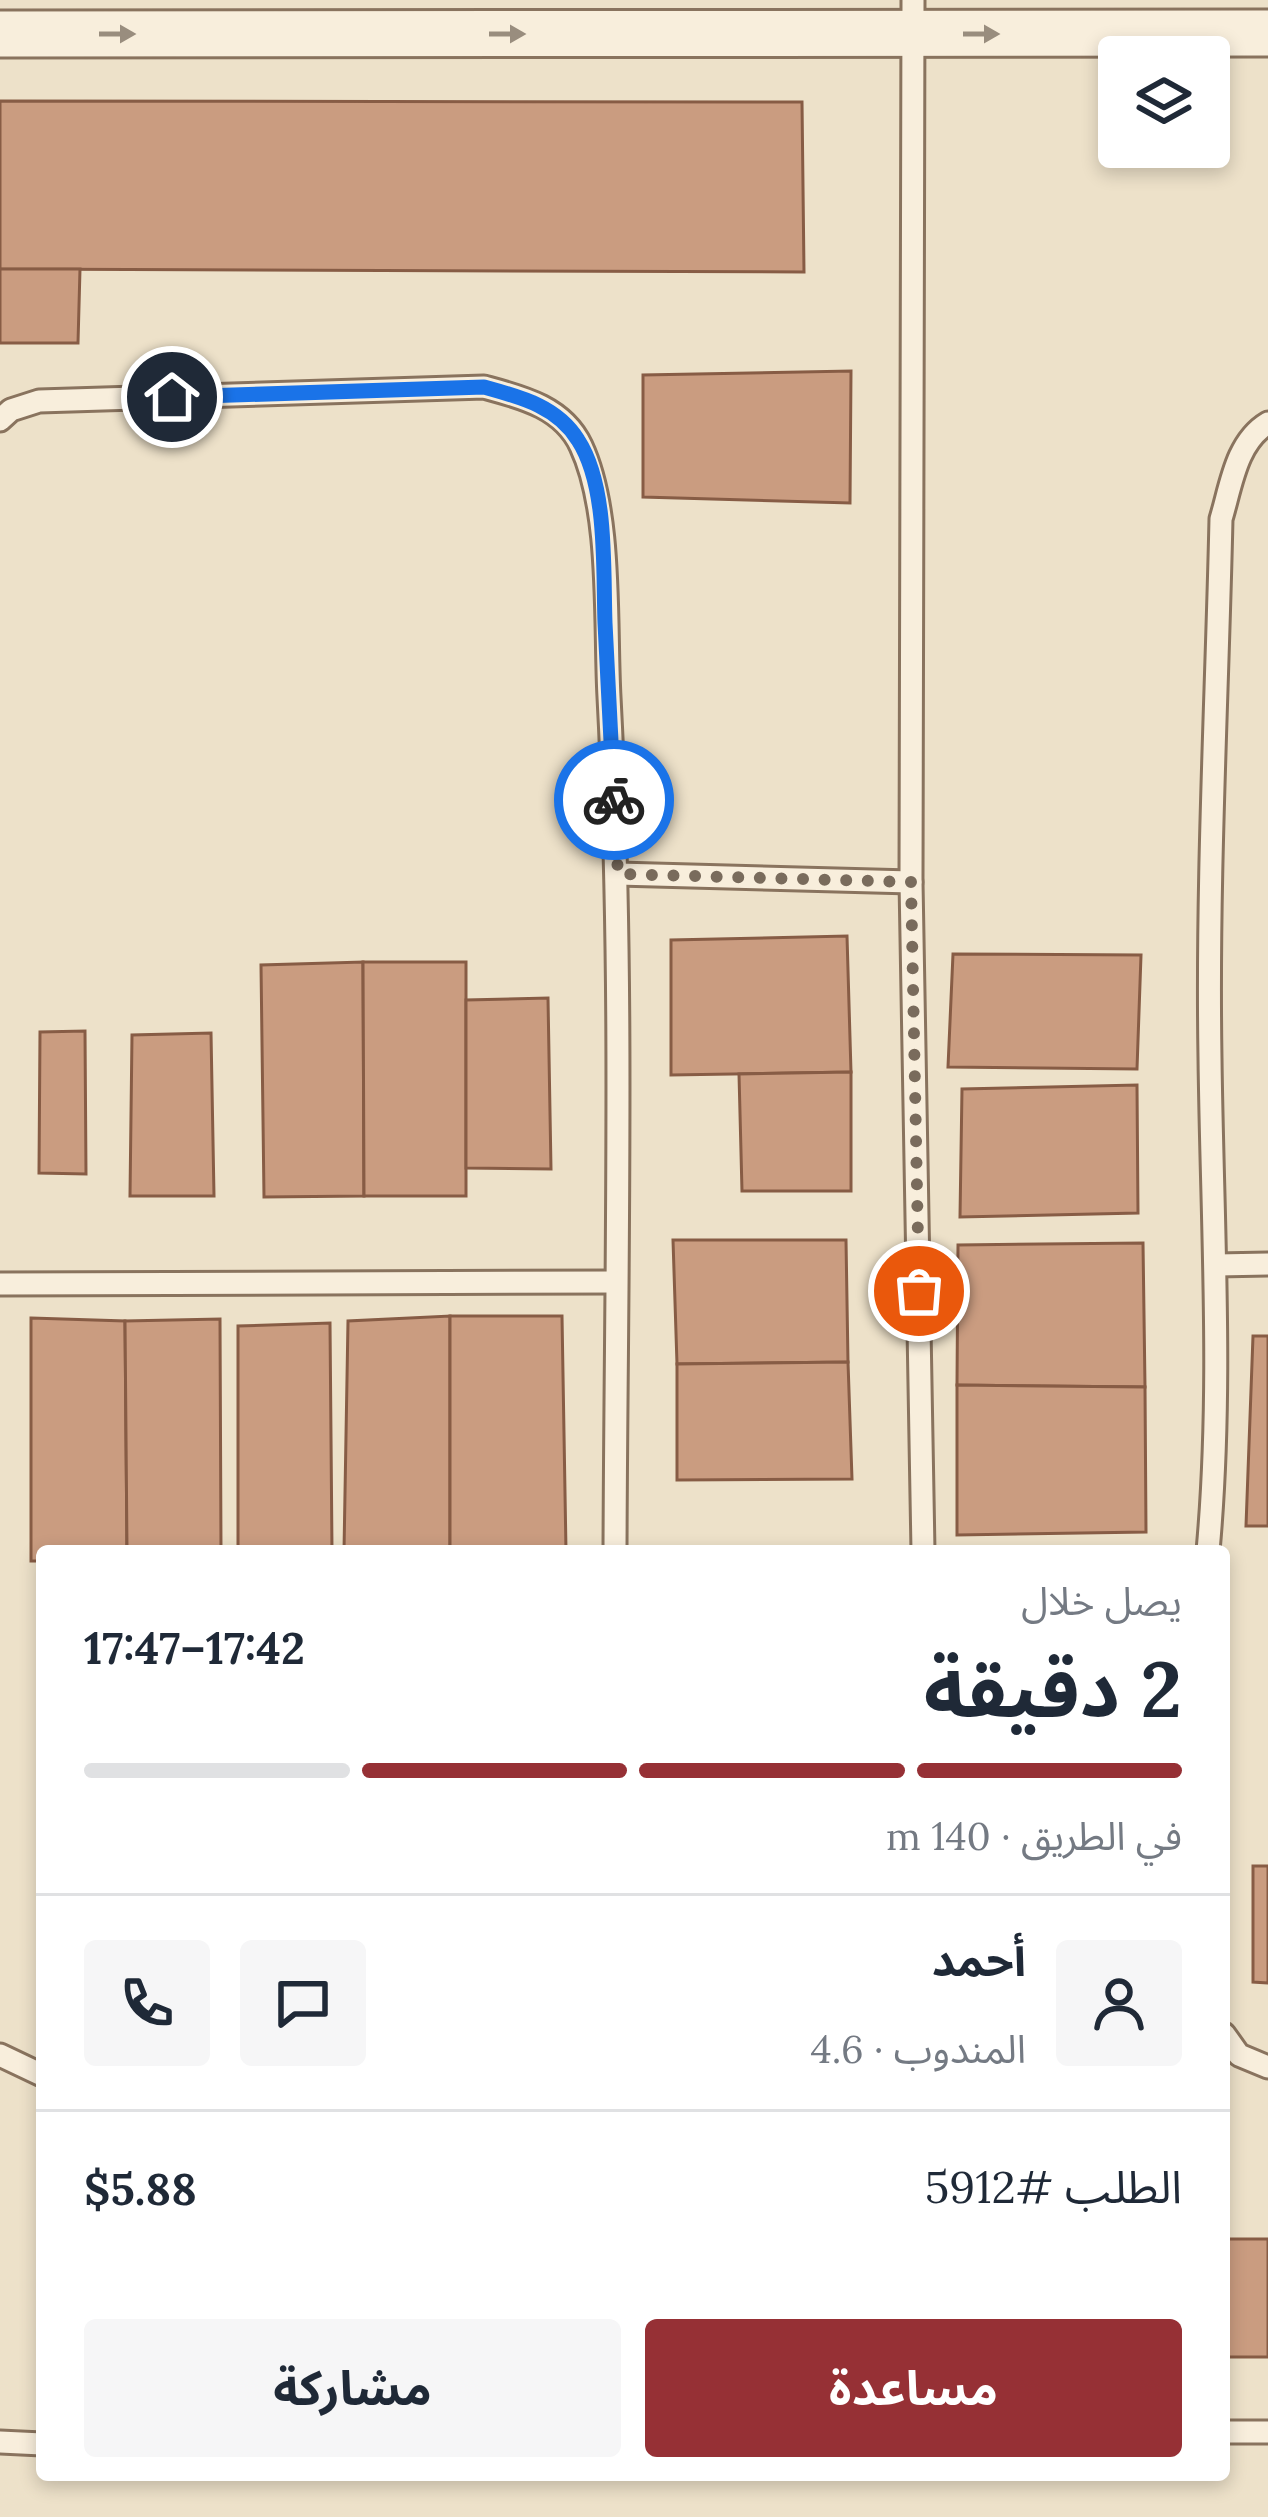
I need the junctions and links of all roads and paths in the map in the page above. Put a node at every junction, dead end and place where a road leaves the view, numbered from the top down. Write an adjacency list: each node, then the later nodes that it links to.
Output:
1 (913, 17): 2 (street, one-way to 2); 3 (street, one-way to 1); 7 (lane)
2 (1268, 33)
3 (0, 34)
4 (0, 420): 6 (lane)
5 (1268, 423): 8 (lane)
6 (618, 874): 7 (lane); 10 (lane)
7 (911, 882): 13 (lane)
8 (1217, 1264): 9 (lane); 14 (lane)
9 (1268, 1264)
10 (616, 1282): 11 (lane); 12 (lane)
11 (0, 1284)
12 (615, 1545)
13 (923, 1545)
14 (1209, 1545)
15 (1230, 2042): 17 (lane)
16 (0, 2055): 18 (lane)
17 (1268, 2067)
18 (36, 2072)
19 (1230, 2432): 20 (lane)
20 (1268, 2432)
21 (0, 2442): 22 (lane)
22 (36, 2444)

